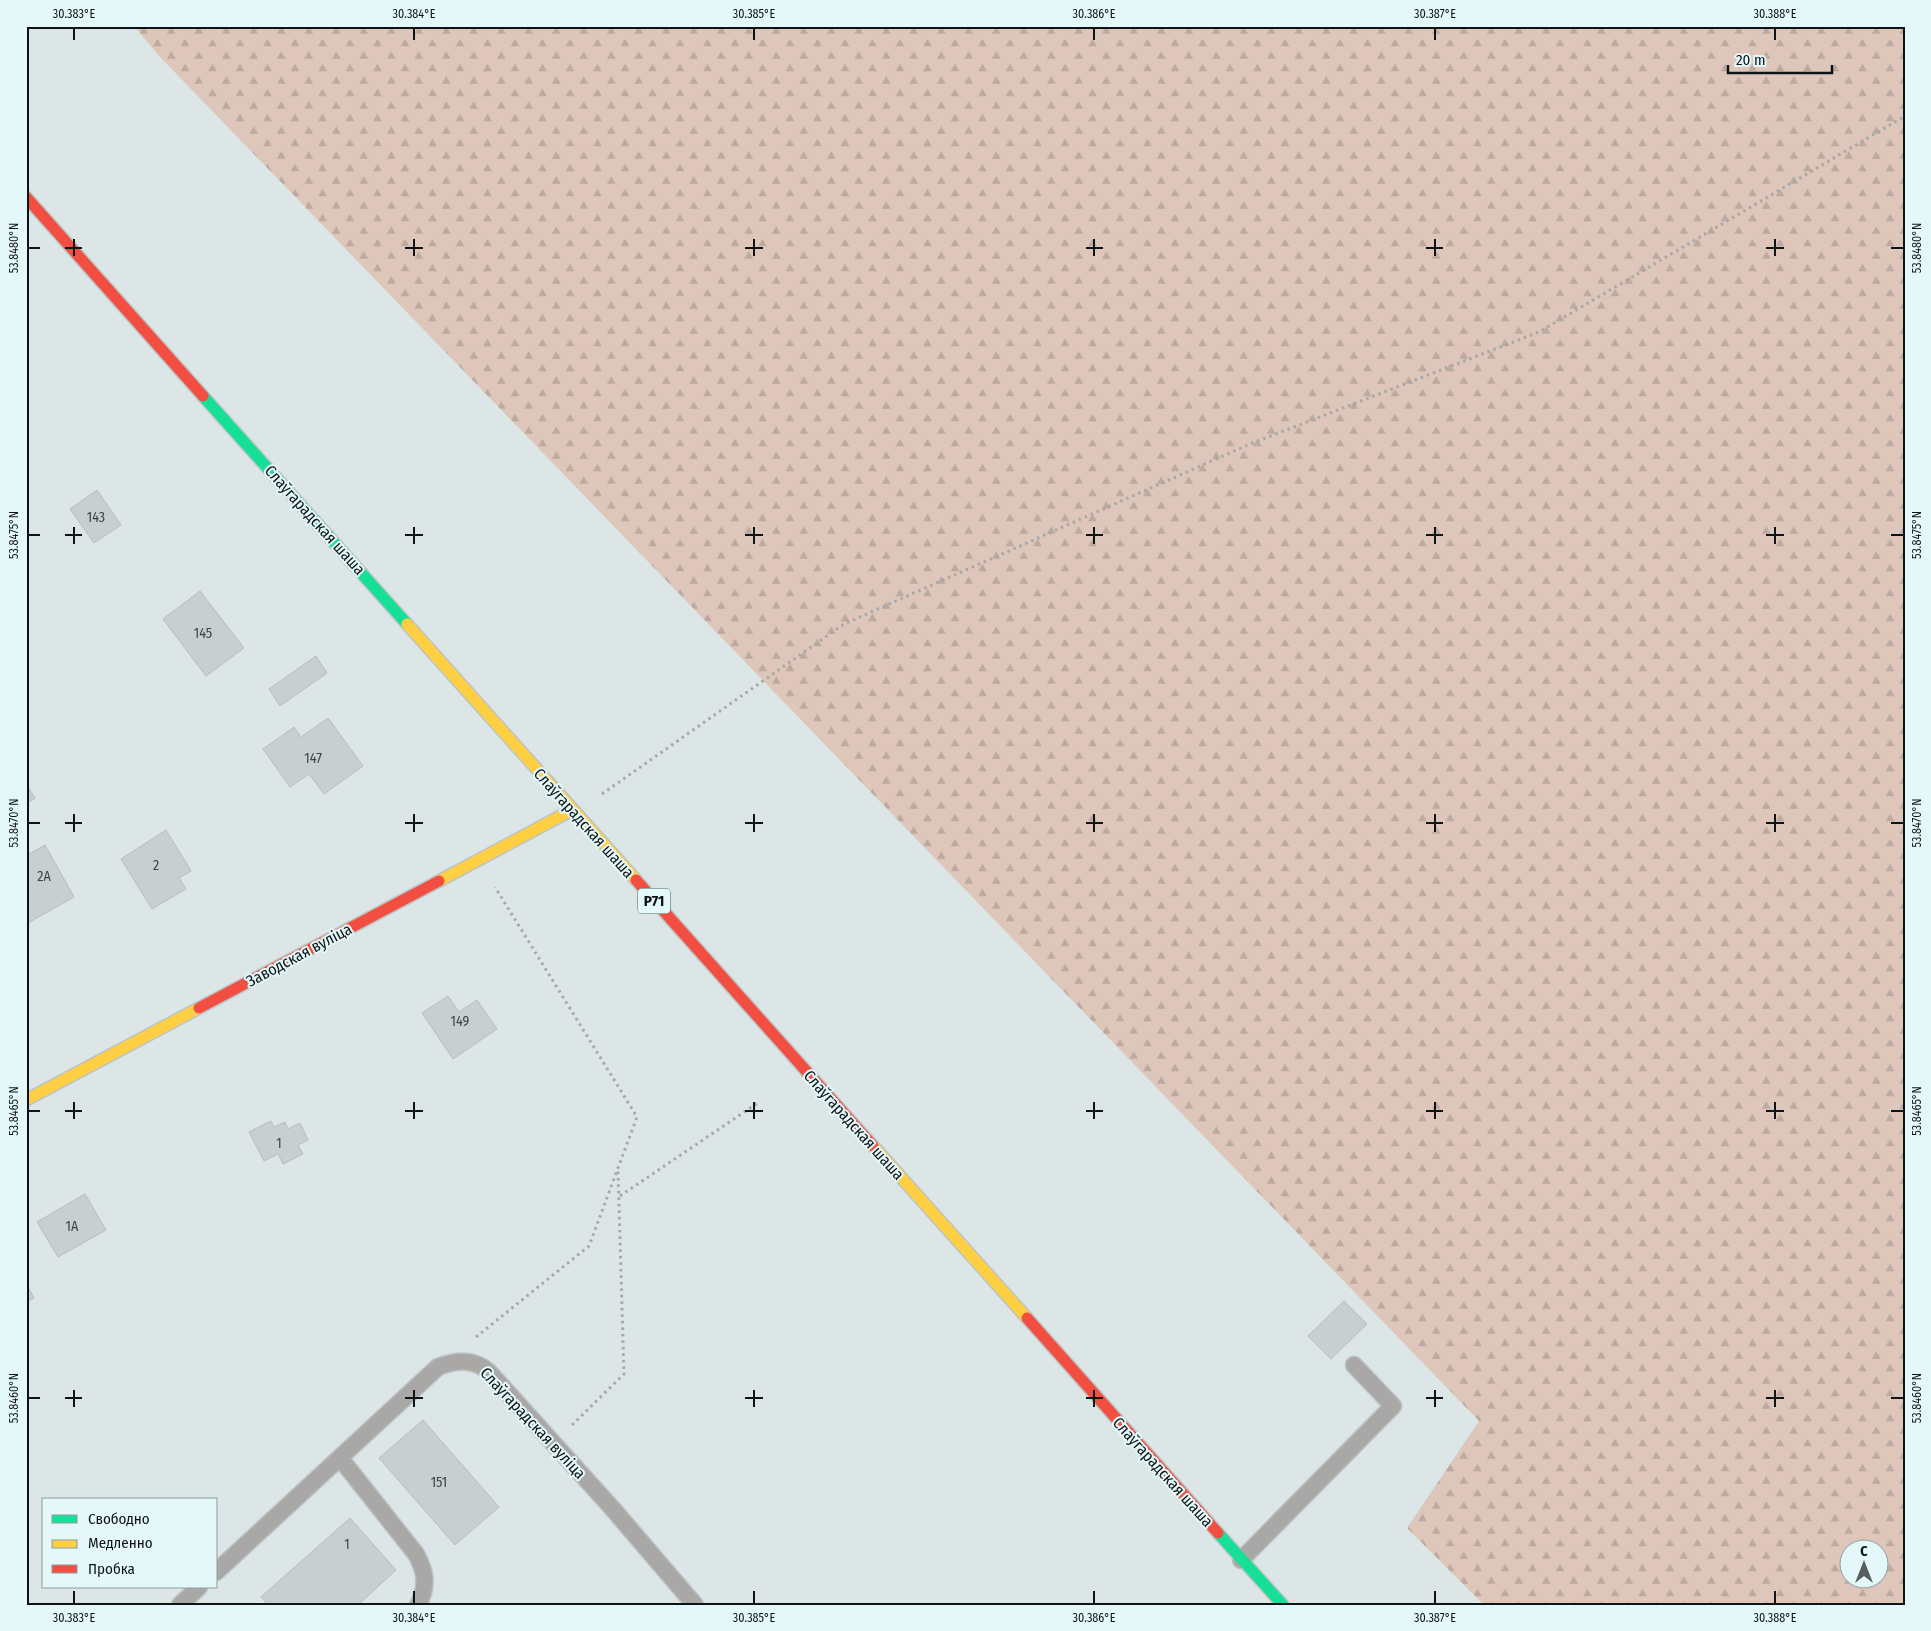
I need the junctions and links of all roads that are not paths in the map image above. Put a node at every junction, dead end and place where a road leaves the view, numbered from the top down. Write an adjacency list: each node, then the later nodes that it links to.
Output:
1 (26, 197): 2 (main road, Слаўгарадская шаша / Р71)
2 (572, 810): 3 (main road, Заводская вуліца); 6 (main road, Слаўгарадская шаша / Р71)
3 (26, 1100)
4 (1354, 1365): 6 (lane)
5 (340, 1458): 7 (lane); 10 (lane); 11 (lane, Слаўгарадская вуліца)
6 (1241, 1560): 12 (main road, Слаўгарадская шаша / Р71)
7 (218, 1570)
8 (198, 1588): 9 (lane)
9 (180, 1605)
10 (418, 1605)
11 (695, 1605)
12 (1283, 1605)

